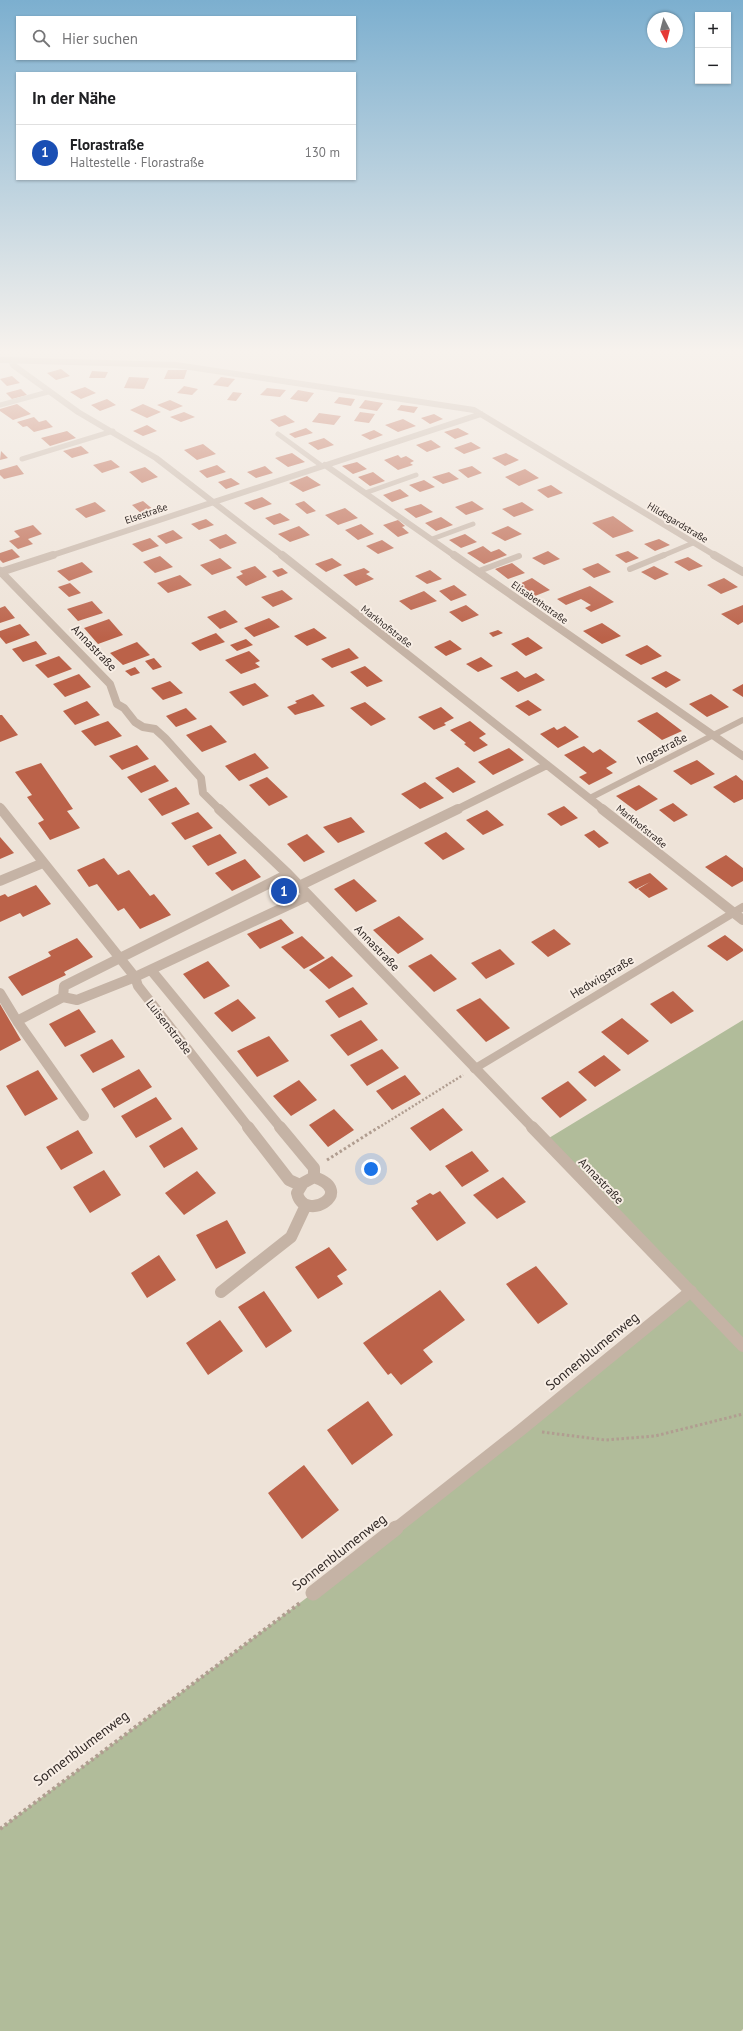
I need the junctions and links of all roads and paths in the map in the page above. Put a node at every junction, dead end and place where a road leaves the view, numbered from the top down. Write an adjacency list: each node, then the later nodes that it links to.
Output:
1 (58, 448): 6 (lane)
2 (140, 448): 10 (street, Markhofstraße)
3 (298, 448): 7 (lane)
4 (377, 448): 7 (street, Elsestraße)
5 (537, 448): 13 (street, Hildegardstraße)
6 (22, 459)
7 (324, 465): 9 (street, Elisabethstraße); 10 (street, Elsestraße)
8 (416, 475): 9 (lane)
9 (365, 493): 12 (street, Elisabethstraße)
10 (214, 501): 18 (street, Elsestraße); 22 (street, Markhofstraße)
11 (473, 524): 12 (lane)
12 (432, 539): 16 (street, Elisabethstraße)
13 (693, 543): 15 (lane); 17 (street, Hildegardstraße)
14 (519, 556): 16 (lane)
15 (630, 569)
16 (479, 571): 20 (street, Elisabethstraße)
17 (743, 572)
18 (2, 575): 26 (street, Annastraße)
19 (743, 720): 20 (lane, Ingestraße)
20 (713, 735): 21 (street, Elisabethstraße); 23 (lane, Ingestraße)
21 (743, 756)
22 (547, 765): 23 (street, Markhofstraße); 28 (street)
23 (590, 798): 31 (street, Markhofstraße)
24 (0, 807): 25 (street, Luisenstraße)
25 (43, 863): 27 (street); 33 (street, Luisenstraße)
26 (288, 874): 28 (street, Annastraße); 33 (street)
27 (0, 881)
28 (299, 886): 29 (street, Annastraße)
29 (308, 896): 34 (street); 39 (street, Annastraße)
30 (743, 907): 31 (lane, Hedwigstraße)
31 (733, 912): 32 (street, Markhofstraße); 39 (lane, Hedwigstraße)
32 (743, 920)
33 (119, 957): 35 (street, Luisenstraße); 37 (street)
34 (151, 970): 35 (street); 41 (street, Luisenstraße)
35 (135, 977): 37 (street); 42 (street, Luisenstraße)
36 (0, 993): 38 (street)
37 (63, 997): 38 (street)
38 (17, 1021): 40 (street)
39 (474, 1069): 41 (path); 44 (street, Annastraße)
40 (84, 1116)
41 (314, 1172): 42 (street); 43 (street, Luisenstraße)
42 (300, 1185): 43 (street)
43 (306, 1205): 45 (street)
44 (691, 1291): 46 (street, Annastraße); 48 (street, Sonnenblumenweg)
45 (220, 1292)
46 (743, 1346)
47 (743, 1414): 48 (path)
48 (522, 1428): 49 (street, Sonnenblumenweg)
49 (313, 1593): 50 (path, Sonnenblumenweg)
50 (0, 1829)

